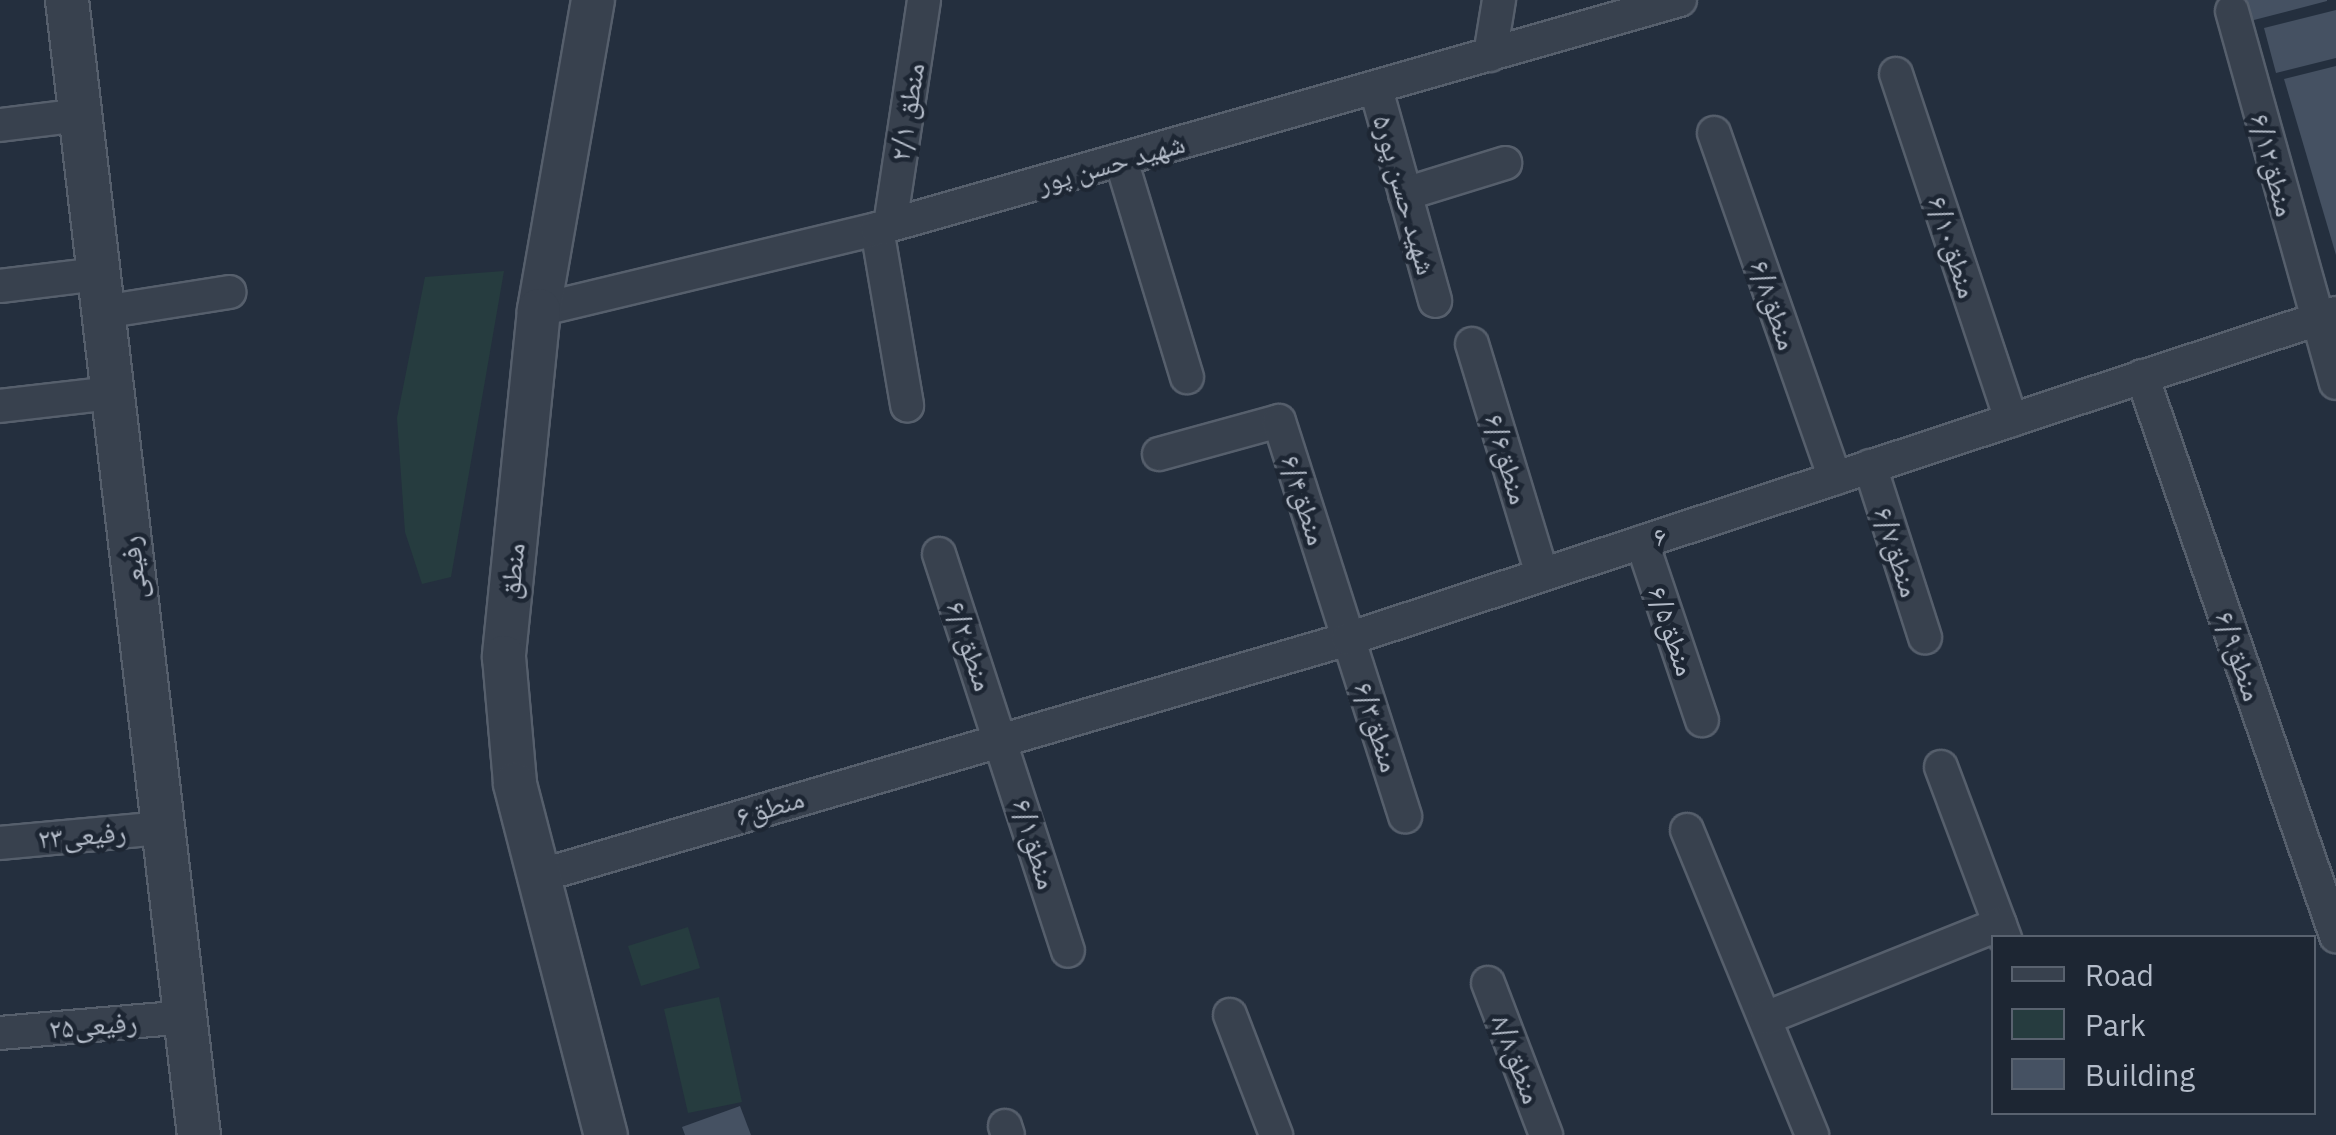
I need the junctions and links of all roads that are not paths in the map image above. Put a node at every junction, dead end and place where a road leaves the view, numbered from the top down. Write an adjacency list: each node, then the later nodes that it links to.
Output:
1 (67, 0): 10 (street, رفیعی)
2 (593, 0): 21 (street, منطق)
3 (924, 0): 16 (street, منطق ۲/۱)
4 (1499, 0): 7 (street)
5 (1680, 0): 7 (street, شهید حسن پور)
6 (2232, 11): 22 (street, منطق۶/۱۲)
7 (1490, 55): 9 (street, شهید حسن پور)
8 (1896, 74): 30 (street, منطق۶/۱۰)
9 (1376, 89): 13 (street, شهید حسن پور); 15 (street, شهید حسن پور۵)
10 (80, 115): 11 (street); 19 (street, رفیعی)
11 (0, 125)
12 (1714, 133): 33 (street, منطق۶/۸)
13 (1120, 160): 16 (street, شهید حسن پور); 25 (street)
14 (1504, 164): 15 (street)
15 (1405, 194): 20 (street, شهید حسن پور۵)
16 (883, 227): 21 (street, شهید حسن پور); 28 (street, منطق ۲/۱)
17 (0, 286): 19 (street)
18 (229, 292): 19 (street)
19 (101, 293): 27 (street, رفیعی)
20 (1435, 301)
21 (539, 310): 46 (street, منطق)
22 (2325, 316): 24 (street, ۶); 26 (street, منطق۶/۱۲)
23 (1472, 344): 36 (street, منطق۶/۶)
24 (2142, 376): 30 (street, ۶); 49 (street, منطق۶/۹)
25 (1186, 377)
26 (2336, 383)
27 (112, 392): 29 (street); 43 (street, رفیعی)
28 (907, 405)
29 (0, 406)
30 (2011, 420): 32 (street, ۶)
31 (1159, 454): 38 (street, منطق۶/۴)
32 (1870, 466): 33 (street, ۶); 37 (street, منطق۶/۷)
33 (1835, 478): 34 (street, ۶)
34 (1642, 542): 36 (street, ۶); 39 (street, منطق۶/۵)
35 (939, 554): 40 (street, منطق۶/۲)
36 (1542, 575): 38 (street, ۶)
37 (1925, 637)
38 (1348, 639): 40 (street, ۶); 42 (street, منطق۶/۳)
39 (1702, 720)
40 (1001, 738): 46 (street, منطق۶); 50 (street, منطق۶/۱)
41 (1942, 768): 47 (street)
42 (1405, 816)
43 (163, 828): 45 (street, رفیعی۲۳); 53 (street, رفیعی)
44 (1687, 830): 54 (street)
45 (0, 842)
46 (539, 876): 57 (street, منطق)
47 (2003, 931)
48 (1991, 935): 54 (street)
49 (2336, 936)
50 (1068, 950)
51 (1488, 983): 59 (street, منطق۸/۸)
52 (1230, 1015): 58 (street)
53 (186, 1018): 55 (street, رفیعی۲۵); 56 (street, رفیعی)
54 (1766, 1018): 60 (street)
55 (0, 1033)
56 (199, 1135)
57 (606, 1135)
58 (1276, 1135)
59 (1546, 1135)
60 (1812, 1135)

